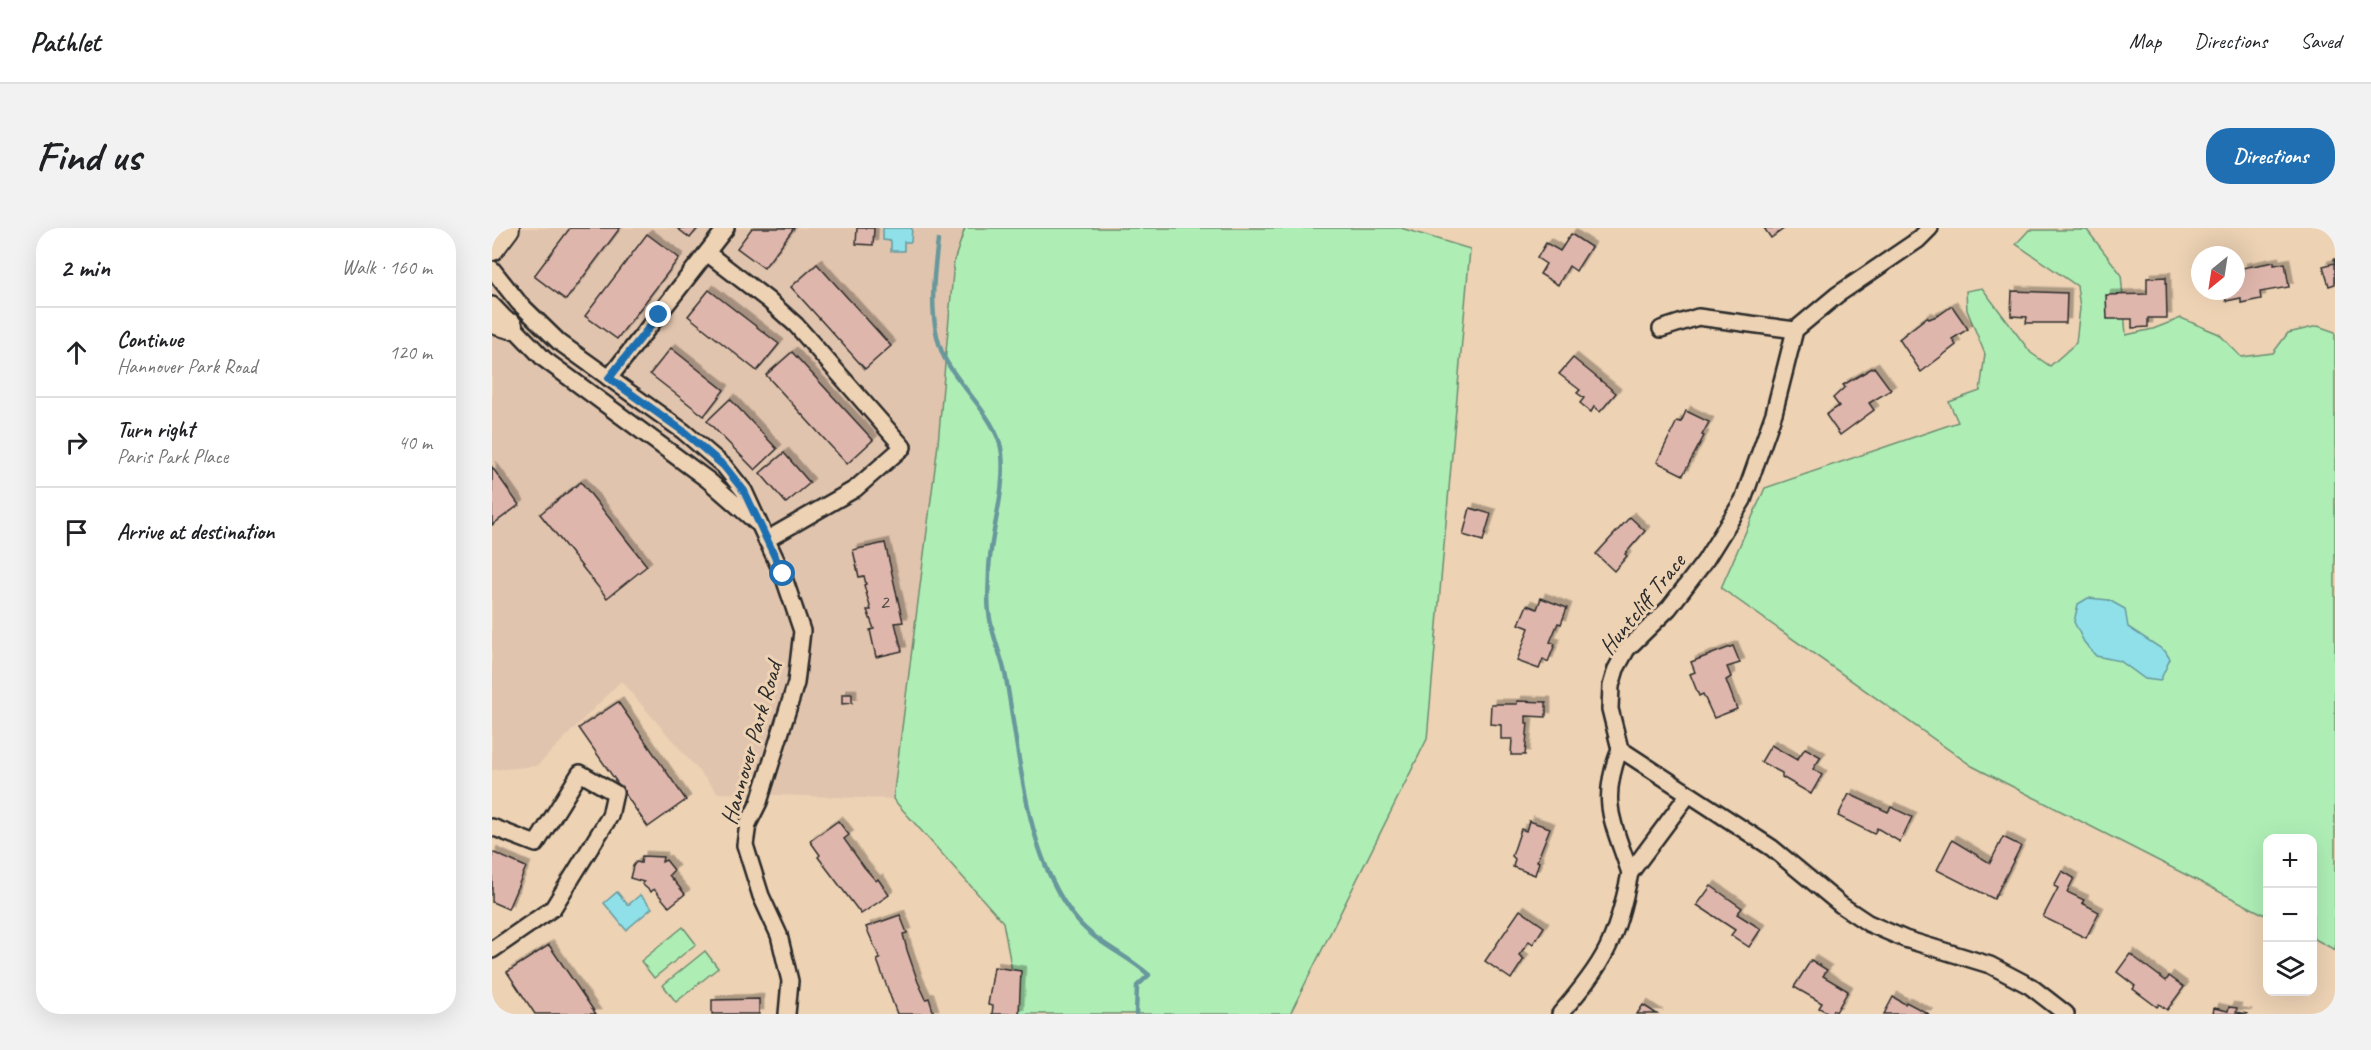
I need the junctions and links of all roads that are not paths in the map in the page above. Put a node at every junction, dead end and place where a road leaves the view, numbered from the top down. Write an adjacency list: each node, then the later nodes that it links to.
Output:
1 (507, 228): 4 (main road)
2 (726, 228): 5 (street)
3 (1930, 228): 10 (street)
4 (492, 248)
5 (707, 253): 11 (street); 13 (street)
6 (492, 269): 11 (street, Hannover Park Road)
7 (492, 305): 8 (street, Hannover Park Road)
8 (501, 324): 12 (street, Hannover Park Road)
9 (1662, 329): 10 (street)
10 (1794, 330): 14 (street, Huntcliff Trace)
11 (609, 378): 12 (street, Hannover Park Road)
12 (756, 522): 13 (street, Hannover Park Road)
13 (766, 540): 20 (street, Hannover Park Road)
14 (1620, 749): 15 (street); 17 (street)
15 (1688, 795): 17 (street); 19 (street)
16 (492, 827): 18 (street)
17 (1629, 873): 21 (street)
18 (492, 950)
19 (2057, 1011)
20 (787, 1014)
21 (1560, 1014)

